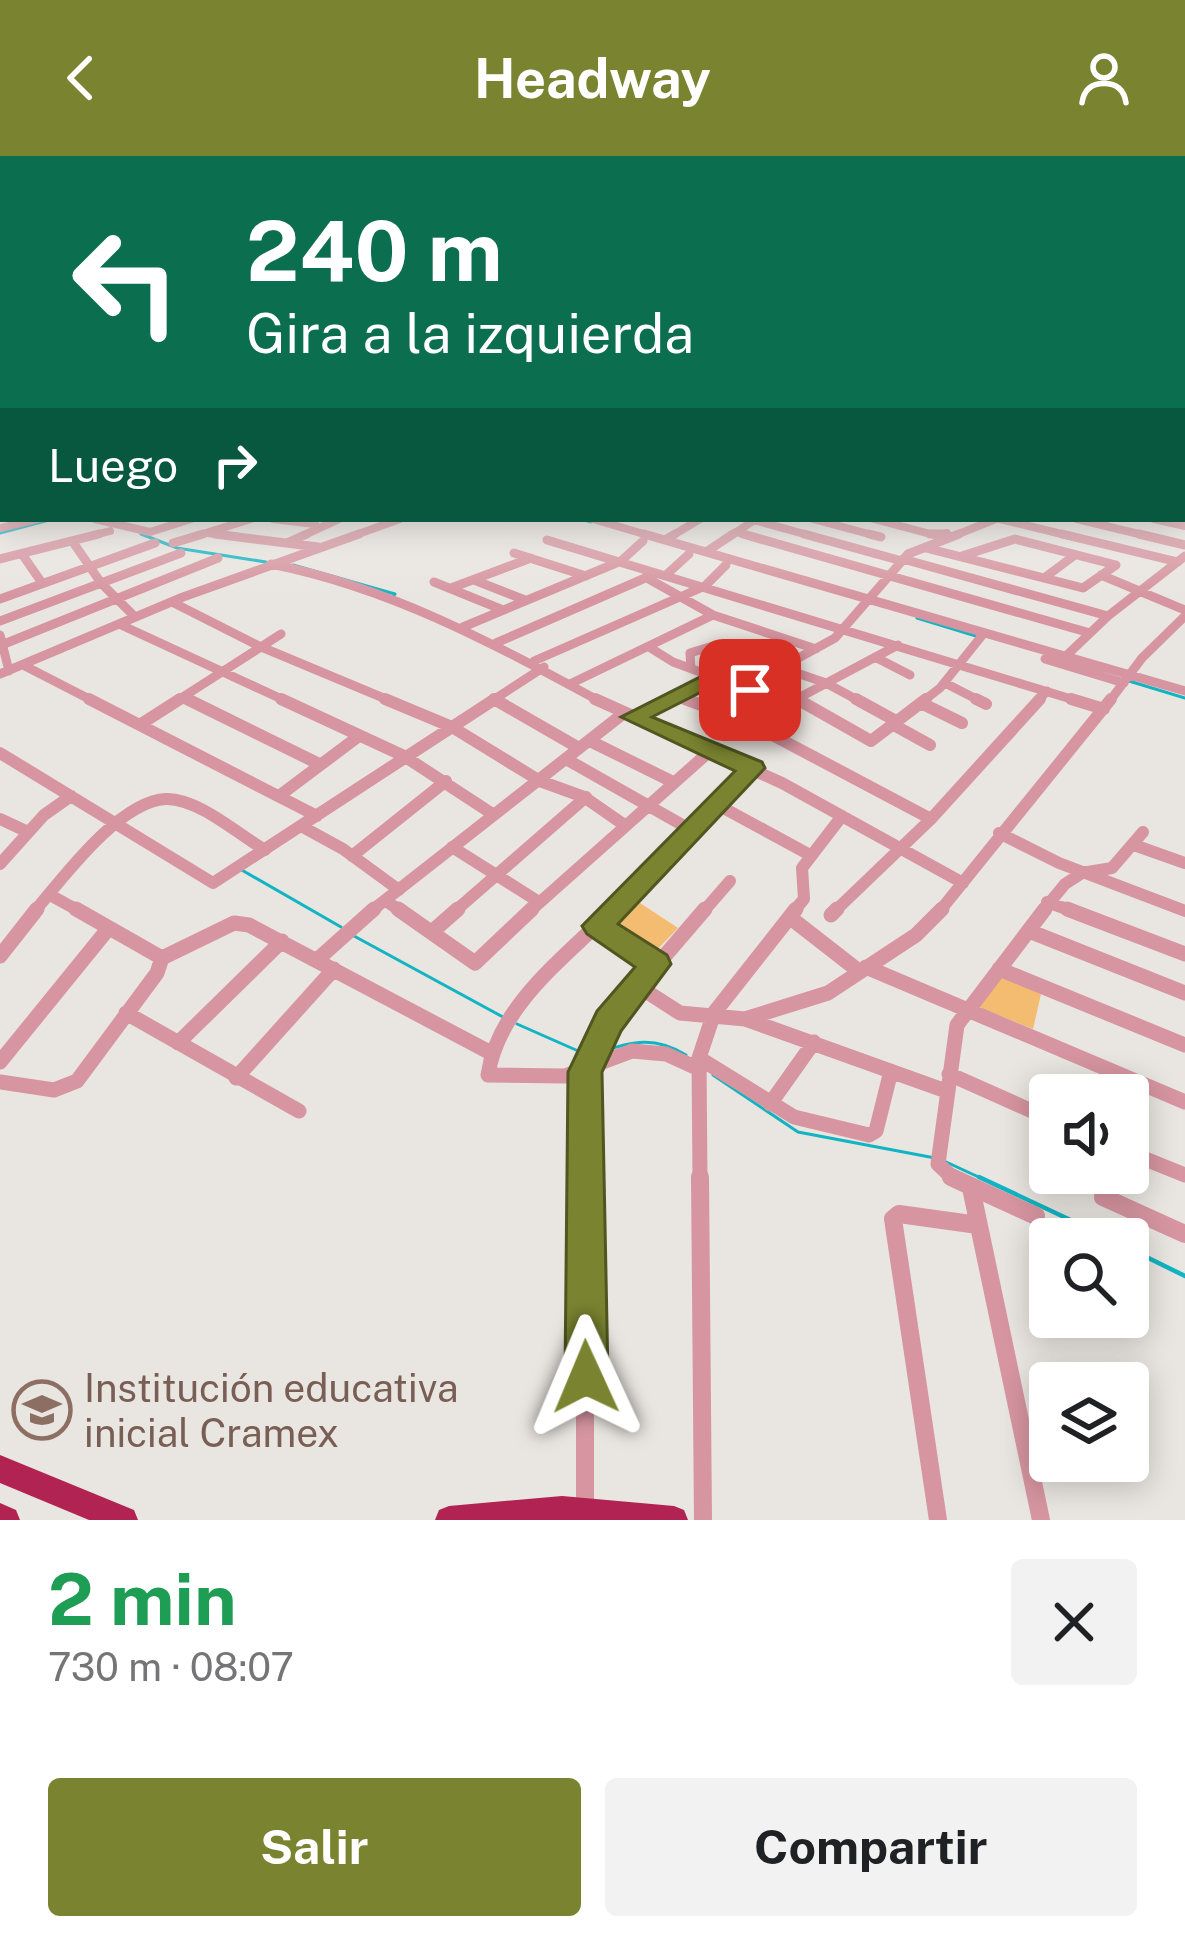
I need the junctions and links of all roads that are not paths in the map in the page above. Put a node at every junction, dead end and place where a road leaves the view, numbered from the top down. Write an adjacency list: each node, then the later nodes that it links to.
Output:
1 (108, 522): 23 (street)
2 (146, 522): 23 (street)
3 (182, 522): 23 (street)
4 (241, 522): 26 (street)
5 (298, 522): 22 (street)
6 (330, 522): 22 (street)
7 (391, 522): 37 (street)
8 (591, 522): 31 (street)
9 (592, 522): 30 (street)
10 (694, 522): 30 (street)
11 (752, 522): 27 (street)
12 (762, 522): 39 (street)
13 (824, 522): 28 (street)
14 (885, 522): 21 (street)
15 (916, 522): 24 (street)
16 (978, 522): 24 (street)
17 (990, 522): 38 (street)
18 (1010, 522): 34 (street)
19 (1099, 522): 34 (street)
20 (1103, 522): 36 (street)
21 (892, 524): 24 (street); 28 (street)
22 (322, 525): 33 (street)
23 (130, 527)
24 (904, 527)
25 (110, 530): 32 (street)
26 (208, 532): 33 (street); 64 (street)
27 (736, 532): 41 (street); 55 (street)
28 (881, 537): 39 (street)
29 (548, 540): 50 (street)
30 (665, 540): 41 (street)
31 (643, 541): 41 (street); 50 (street)
32 (73, 542): 42 (street); 53 (street)
33 (289, 542): 37 (street)
34 (1091, 542): 48 (street)
35 (155, 543): 53 (street)
36 (1185, 545)
37 (320, 547): 51 (street)
38 (923, 547): 44 (street); 49 (street)
39 (869, 552): 49 (street)
40 (514, 553): 46 (street)
41 (698, 553): 52 (street); 54 (street); 61 (street)
42 (22, 554): 47 (street); 63 (street)
43 (1075, 555): 44 (street); 56 (street); 59 (street)
44 (961, 557): 59 (street)
45 (218, 558): 71 (street)
46 (531, 558): 57 (street); 60 (street)
47 (0, 559)
48 (1182, 559): 68 (street)
49 (903, 560): 55 (street); 78 (street)
50 (621, 562): 54 (street); 57 (street)
51 (271, 564): 73 (street); 82 (street)
52 (726, 565): 61 (street); 65 (street)
53 (89, 566): 63 (street); 64 (street)
54 (663, 573): 58 (street); 65 (street)
55 (890, 575): 74 (street); 84 (street)
56 (1101, 575): 59 (street); 68 (street)
57 (586, 576): 72 (street)
58 (646, 578): 69 (street); 88 (street)
59 (1043, 578)
60 (474, 580): 66 (street); 72 (street)
61 (801, 580): 74 (street)
62 (434, 582): 66 (street)
63 (42, 583): 70 (street)
64 (101, 583): 71 (street); 80 (street)
65 (705, 586): 69 (street); 83 (street)
66 (451, 588): 75 (street)
67 (818, 592): 74 (street)
68 (1140, 592): 76 (street); 78 (street)
69 (681, 597): 77 (street); 96 (street)
70 (0, 598)
71 (116, 599): 79 (street); 87 (street)
72 (526, 601): 75 (street)
73 (172, 602): 79 (street); 90 (street)
74 (868, 603): 83 (street); 86 (street)
75 (502, 610): 82 (street)
76 (1185, 613): 104 (street)
77 (713, 615): 91 (street); 92 (street)
78 (1108, 616): 84 (street)
79 (135, 617): 81 (street)
80 (0, 621)
81 (119, 624): 95 (street); 101 (street)
82 (463, 627): 88 (street)
83 (844, 628): 89 (street); 92 (street)
84 (1090, 633): 93 (street)
85 (281, 634): 90 (street)
86 (982, 636): 93 (street); 97 (street); 104 (street)
87 (2, 640): 100 (street)
88 (496, 643): 96 (street)
89 (898, 645): 94 (street); 97 (street)
90 (259, 646): 101 (street); 121 (street)
91 (649, 647): 99 (street); 105 (street)
92 (816, 649): 98 (street)
93 (1066, 656): 104 (street)
94 (875, 657): 102 (street); 106 (street)
95 (23, 664): 100 (street); 120 (street)
96 (539, 664): 105 (street); 112 (street)
97 (962, 664): 107 (street); 108 (street)
98 (782, 667): 99 (street); 106 (street)
99 (691, 669): 103 (street)
100 (4, 672)
101 (221, 672): 111 (street); 122 (street)
102 (910, 675)
103 (714, 677): 110 (street); 113 (street)
104 (1127, 679): 109 (street); 116 (street)
105 (572, 683): 117 (street)
106 (826, 683): 113 (street); 118 (street)
107 (945, 683): 114 (street); 115 (street)
108 (1046, 691): 116 (street); 143 (street)
109 (1185, 692)
110 (676, 696): 117 (street); 143 (street)
111 (183, 697): 120 (street); 129 (street)
112 (494, 699): 121 (street); 123 (street)
113 (796, 700): 118 (street)
114 (921, 703): 118 (street); 119 (street)
115 (986, 704)
116 (1104, 709): 149 (street)
117 (628, 715): 123 (street); 125 (street)
118 (894, 723): 124 (street)
119 (962, 723)
120 (141, 724): 135 (street)
121 (452, 728): 127 (street); 132 (street)
122 (359, 736): 127 (street); 129 (street)
123 (585, 745): 128 (street); 133 (street)
124 (930, 745)
125 (710, 751): 130 (street); 133 (street)
126 (0, 753): 134 (street)
127 (404, 756): 131 (street); 140 (street)
128 (566, 759): 132 (street); 137 (street)
129 (319, 764): 135 (street)
130 (753, 768): 138 (street); 141 (street)
131 (446, 781): 139 (street); 154 (street)
132 (540, 781): 136 (street); 139 (street)
133 (673, 782): 137 (street)
134 (71, 796): 144 (street); 148 (street)
135 (279, 796): 140 (street)
136 (586, 797): 145 (street); 158 (street)
137 (649, 803): 145 (street); 147 (street)
138 (718, 806): 147 (street); 153 (street)
139 (494, 815): 150 (street)
140 (316, 816): 146 (street)
141 (842, 816): 151 (street); 153 (street)
142 (0, 819): 148 (street)
143 (931, 819): 151 (street)
144 (116, 824): 152 (street); 152 (street); 162 (street)
145 (623, 824): 164 (street)
146 (301, 826): 152 (street); 154 (street)
147 (694, 831): 169 (street)
148 (28, 832): 156 (street)
149 (999, 833): 157 (street); 160 (street)
150 (452, 847): 158 (street); 161 (street)
151 (902, 848): 160 (street); 167 (street)
152 (265, 850)
153 (810, 854): 168 (street)
154 (352, 856): 161 (street)
155 (1185, 863): 157 (street)
156 (0, 864)
157 (1082, 873): 165 (street); 166 (street)
158 (495, 874): 164 (street); 171 (street)
159 (730, 881): 178 (street)
160 (963, 883): 180 (street)
161 (399, 890): 163 (street)
162 (50, 895): 170 (street); 175 (street)
163 (386, 901): 171 (street); 177 (street)
164 (539, 902): 171 (street)
165 (1047, 902): 172 (street); 174 (street)
166 (1185, 911)
167 (831, 915)
168 (792, 919): 180 (street); 185 (street)
169 (597, 926): 178 (street); 191 (street)
170 (107, 929): 176 (street); 192 (street)
171 (433, 931)
172 (1029, 931): 181 (street); 183 (street)
173 (282, 941): 176 (street); 177 (street); 189 (street)
174 (1185, 954)
175 (0, 956)
176 (162, 958): 186 (street)
177 (318, 959): 179 (street)
178 (656, 964): 182 (street)
179 (334, 969): 191 (street); 196 (street)
180 (863, 969): 184 (street); 187 (street)
181 (999, 969): 184 (street); 190 (street)
182 (638, 986): 185 (street); 195 (street)
183 (1185, 993)
184 (966, 1008): 198 (street); 199 (street)
185 (714, 1012): 187 (street); 193 (street)
186 (126, 1013): 189 (street); 197 (street)
187 (745, 1019): 188 (street)
188 (814, 1042): 194 (street); 200 (street)
189 (178, 1043): 196 (street)
190 (1185, 1046)
191 (491, 1053): 195 (street)
192 (0, 1062)
193 (699, 1064): 195 (street); 200 (street); 215 (street)
194 (891, 1071): 198 (street); 200 (street)
195 (585, 1072): 211 (street)
196 (236, 1078): 201 (street)
197 (0, 1082)
198 (947, 1083): 202 (street); 205 (street)
199 (1185, 1102)
200 (770, 1104)
201 (299, 1111)
202 (1029, 1112)
203 (1149, 1160): 204 (street)
204 (1185, 1175)
205 (971, 1188): 207 (street); 208 (street)
206 (1102, 1194): 209 (street)
207 (1036, 1216)
208 (978, 1226): 216 (street); 217 (street)
209 (1185, 1234)
210 (0, 1469): 212 (highway)
211 (585, 1511): 213 (highway); 214 (highway)
212 (124, 1520)
213 (449, 1520)
214 (674, 1520)
215 (703, 1520)
216 (938, 1520)
217 (1041, 1520)

